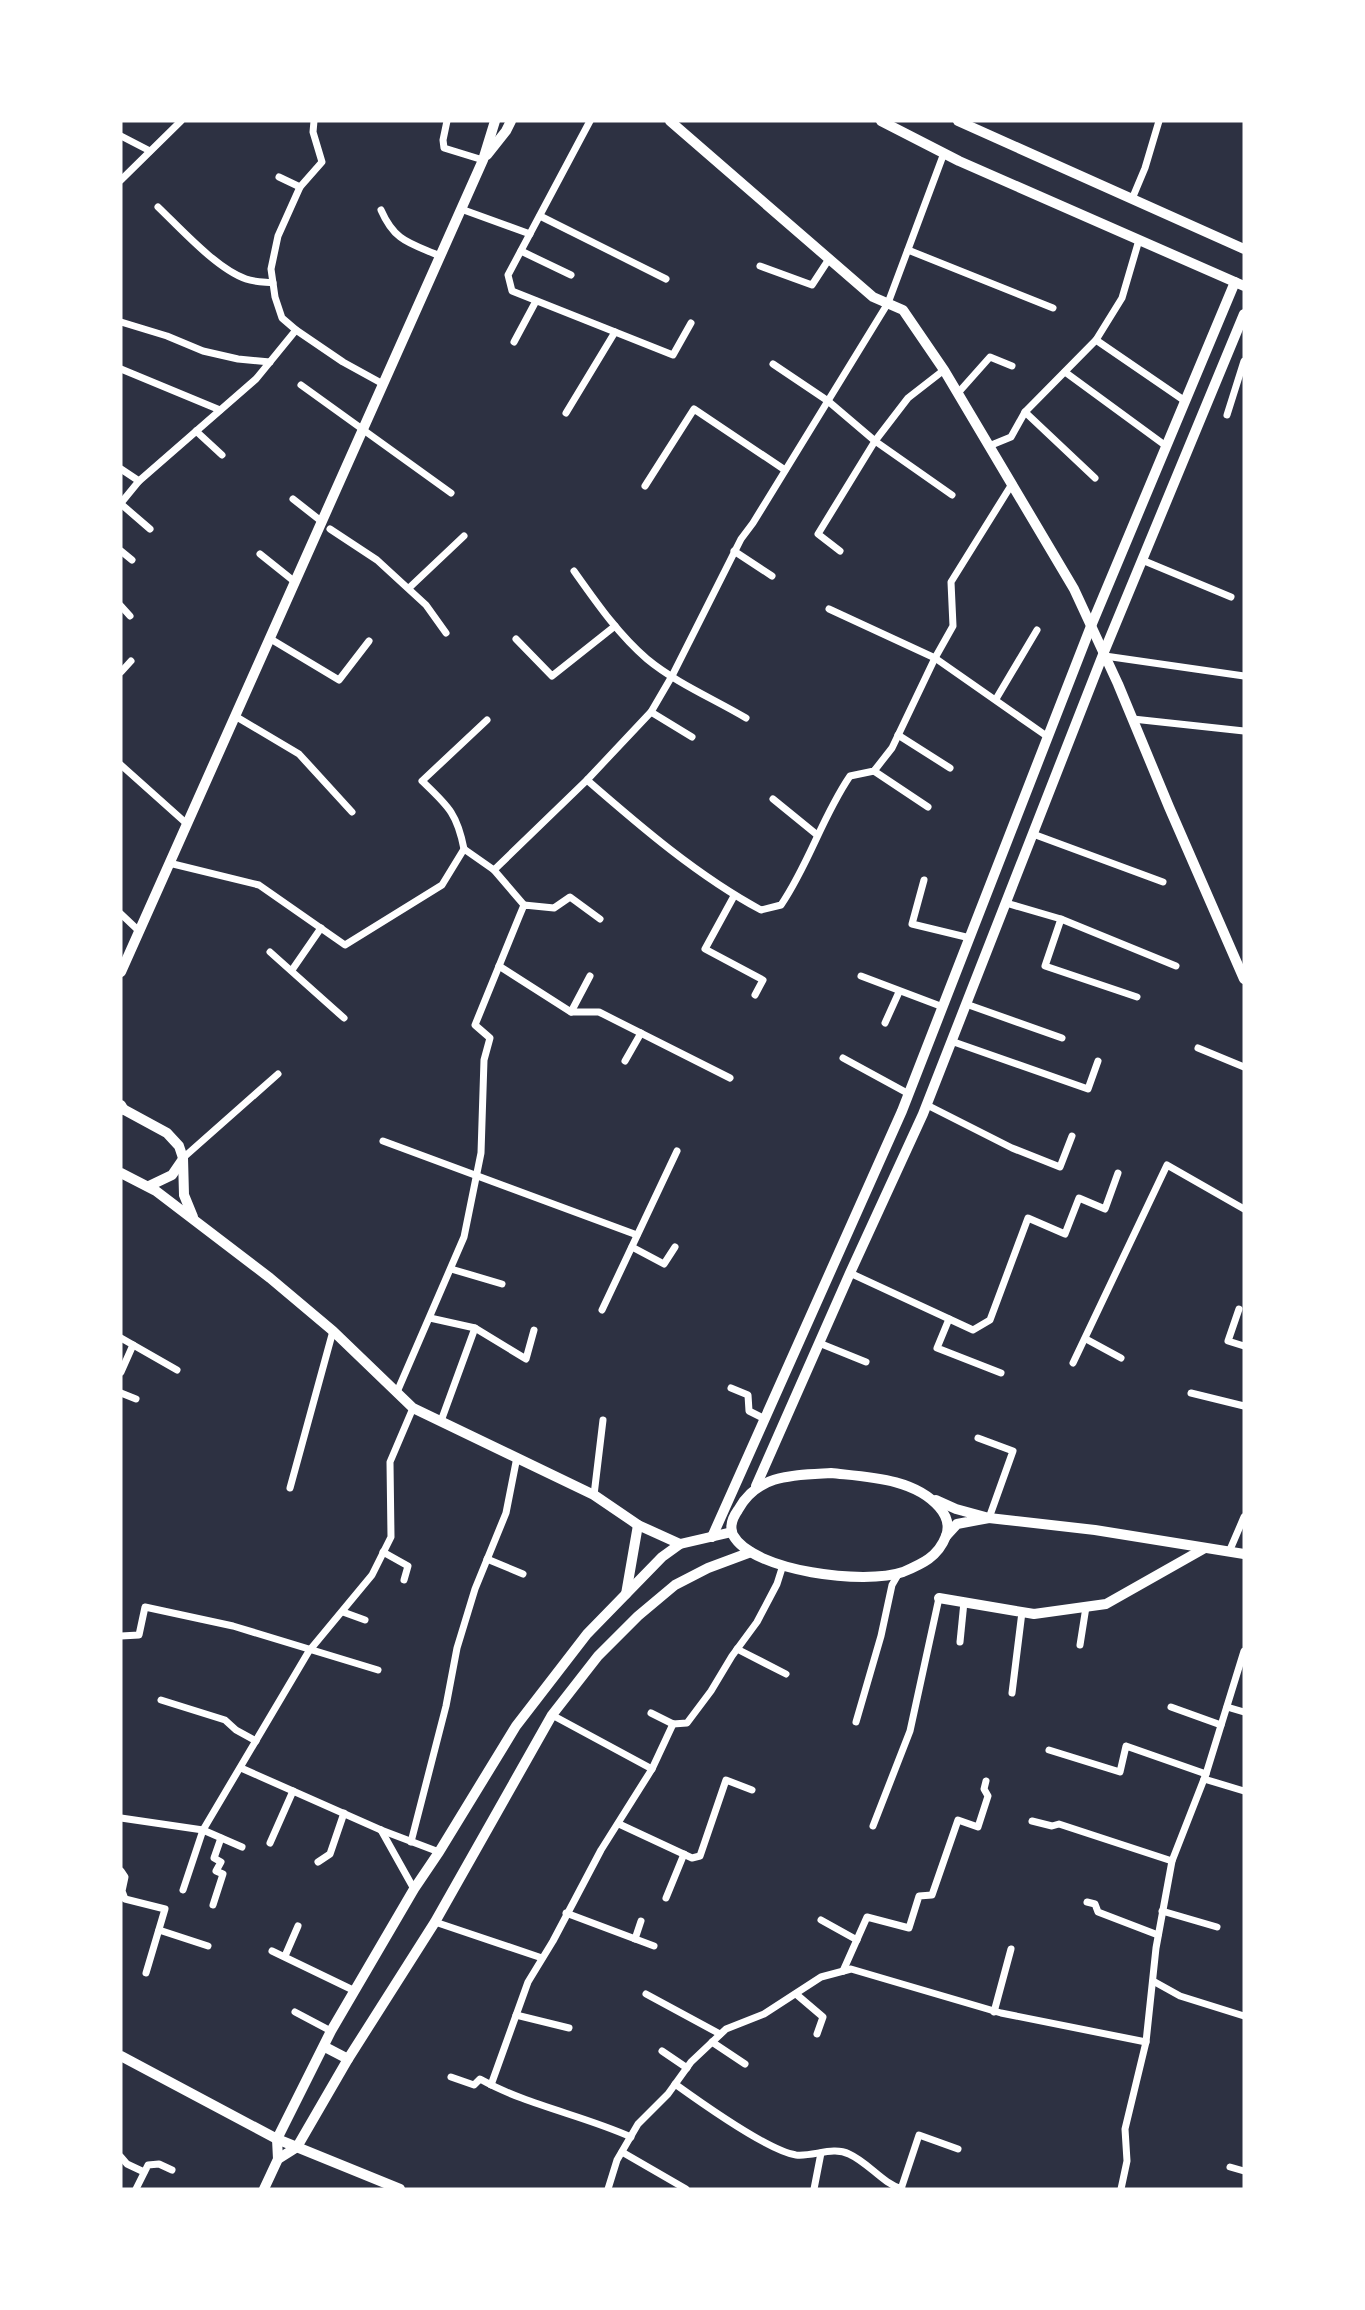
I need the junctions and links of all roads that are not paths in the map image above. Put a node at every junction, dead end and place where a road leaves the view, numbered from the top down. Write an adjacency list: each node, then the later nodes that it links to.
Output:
1 (181, 121): 12 (street)
2 (314, 121): 17 (street)
3 (447, 121): 14 (street)
4 (495, 121): 14 (main road)
5 (511, 121): 14 (main road)
6 (590, 121): 22 (street)
7 (670, 121): 29 (street)
8 (881, 121): 13 (main road)
9 (958, 121): 18 (main road)
10 (1159, 121): 18 (street)
11 (121, 136): 12 (street)
12 (150, 151): 16 (street)
13 (944, 153): 24 (main road); 26 (street)
14 (483, 160): 20 (main road)
15 (279, 177): 17 (street)
16 (121, 180)
17 (300, 187): 33 (street)
18 (1132, 199): 25 (main road)
19 (158, 207): 33 (street)
20 (461, 209): 23 (street); 28 (main road)
21 (381, 210): 28 (street)
22 (540, 216): 23 (street); 32 (street)
23 (530, 234): 27 (street)
24 (1139, 240): 34 (main road); 43 (street)
25 (1244, 249)
26 (908, 250): 36 (street); 37 (street)
27 (521, 251): 31 (street); 35 (street)
28 (440, 256): 52 (main road)
29 (830, 259): 30 (street); 36 (street)
30 (760, 266)
31 (570, 275)
32 (666, 279)
33 (273, 283): 41 (street)
34 (1240, 284): 56 (main road)
35 (536, 301): 42 (street); 44 (street)
36 (888, 303): 50 (street); 55 (street)
37 (1053, 308)
38 (1244, 314): 85 (main road)
39 (121, 322): 45 (street)
40 (691, 323): 42 (street)
41 (296, 330): 45 (street); 52 (street)
42 (615, 332): 59 (street)
43 (1096, 340): 51 (street); 56 (street)
44 (514, 342)
45 (270, 362): 57 (street)
46 (1244, 362): 60 (street)
47 (773, 364): 55 (street)
48 (1012, 366): 54 (street)
49 (121, 369): 57 (street)
50 (944, 370): 54 (street); 63 (street)
51 (1065, 372): 58 (street); 65 (street)
52 (383, 384): 61 (main road)
53 (301, 385): 61 (street)
54 (958, 393): 64 (street)
55 (828, 401): 63 (street); 68 (street)
56 (1185, 401): 65 (main road)
57 (220, 410): 62 (street)
58 (1025, 412): 64 (street); 69 (street)
59 (566, 413)
60 (1227, 415)
61 (363, 428): 73 (street); 77 (main road)
62 (195, 431): 66 (street); 70 (street)
63 (875, 441): 74 (street); 82 (street)
64 (989, 446): 71 (street)
65 (1166, 446): 95 (main road)
66 (222, 455)
67 (121, 469): 70 (street)
68 (785, 470): 72 (street); 81 (street)
69 (1095, 478)
70 (139, 481): 76 (street)
71 (1012, 484): 95 (street); 102 (street)
72 (645, 486)
73 (451, 493)
74 (952, 495)
75 (293, 499): 77 (street)
76 (121, 503): 78 (street)
77 (326, 525): 88 (main road); 89 (street)
78 (150, 529)
79 (464, 536): 89 (street)
80 (121, 551): 84 (street)
81 (734, 551): 87 (street); 105 (street)
82 (841, 551)
83 (260, 554): 88 (street)
84 (132, 559)
85 (1142, 560): 90 (street); 101 (main road)
86 (574, 571): 94 (street)
87 (772, 576)
88 (295, 582): 98 (main road)
89 (409, 588): 97 (street)
90 (1231, 597)
91 (121, 606): 93 (street)
92 (829, 609): 102 (street)
93 (130, 616)
94 (615, 626): 99 (street); 105 (street)
95 (1091, 626): 101 (street); 116 (main road)
96 (1037, 630): 107 (street)
97 (446, 633)
98 (270, 638): 100 (street); 109 (main road)
99 (516, 639)
100 (369, 641)
101 (1104, 654): 106 (street); 111 (street); 126 (main road)
102 (935, 658): 107 (street); 114 (street)
103 (131, 661): 104 (street)
104 (121, 672)
105 (672, 676): 108 (street); 110 (street)
106 (1244, 676)
107 (996, 699): 116 (street)
108 (651, 712): 115 (street); 120 (street)
109 (235, 716): 123 (street); 124 (main road)
110 (746, 718)
111 (1133, 719): 113 (street); 148 (street)
112 (487, 720): 127 (street)
113 (1244, 731)
114 (898, 735): 118 (street); 119 (street)
115 (692, 737)
116 (1048, 737): 140 (main road)
117 (121, 765): 124 (street)
118 (950, 768)
119 (874, 771): 122 (street); 125 (street)
120 (587, 780): 129 (street); 132 (street)
121 (772, 799): 125 (street)
122 (928, 807)
123 (352, 812)
124 (187, 824): 128 (main road)
125 (817, 834): 132 (street)
126 (1032, 834): 131 (street); 133 (main road)
127 (464, 849): 129 (street); 138 (street)
128 (169, 863): 138 (street); 139 (main road)
129 (494, 870): 134 (street)
130 (924, 880): 140 (street)
131 (1163, 882)
132 (734, 896): 150 (street)
133 (1006, 903): 137 (street); 152 (main road)
134 (524, 905): 136 (street); 142 (street)
135 (121, 914): 139 (street)
136 (600, 919)
137 (1061, 919): 143 (street); 151 (street)
138 (321, 928): 144 (street)
139 (139, 931): 145 (main road)
140 (970, 938): 153 (main road)
141 (270, 952): 144 (street)
142 (499, 966): 154 (street); 176 (street)
143 (1175, 966)
144 (292, 970): 155 (street)
145 (121, 972)
146 (590, 976): 154 (street)
147 (861, 976): 149 (street)
148 (1244, 979)
149 (899, 992): 153 (street); 156 (street)
150 (755, 995)
151 (1137, 997)
152 (966, 1004): 158 (street); 159 (main road)
153 (943, 1007): 167 (main road)
154 (571, 1012): 157 (street)
155 (344, 1018)
156 (885, 1023)
157 (641, 1033): 162 (street); 166 (street)
158 (1062, 1038)
159 (951, 1041): 163 (street); 168 (main road)
160 (1198, 1048): 164 (street)
161 (843, 1058): 167 (street)
162 (625, 1061)
163 (1098, 1061)
164 (1244, 1067)
165 (278, 1074): 173 (street)
166 (730, 1078)
167 (909, 1094): 211 (main road)
168 (927, 1105): 170 (street); 184 (main road)
169 (122, 1107): 173 (street)
170 (1072, 1136)
171 (383, 1141): 176 (street)
172 (677, 1151): 180 (street)
173 (183, 1158): 177 (street); 179 (street)
174 (121, 1173): 177 (main road)
175 (1118, 1173): 189 (street)
176 (476, 1176): 180 (street); 183 (street)
177 (149, 1186): 179 (main road)
178 (1244, 1209): 194 (street)
179 (193, 1217): 192 (main road)
180 (637, 1235): 181 (street)
181 (632, 1247): 182 (street); 187 (street)
182 (675, 1247)
183 (451, 1269): 185 (street); 188 (street)
184 (849, 1273): 189 (street); 195 (main road)
185 (502, 1284)
186 (1239, 1309): 197 (street)
187 (602, 1310)
188 (430, 1318): 190 (street); 205 (street)
189 (949, 1318): 203 (street)
190 (475, 1328): 191 (street); 213 (street)
191 (534, 1330)
192 (333, 1331): 205 (main road); 217 (street)
193 (121, 1338): 196 (street)
194 (1086, 1339): 198 (street); 200 (street)
195 (818, 1343): 199 (street); 216 (main road)
196 (133, 1345): 201 (street); 202 (street)
197 (1244, 1346)
198 (1121, 1358)
199 (866, 1362)
200 (1073, 1363)
201 (177, 1370)
202 (121, 1372)
203 (1001, 1373)
204 (731, 1388): 211 (street)
205 (397, 1392): 210 (main road)
206 (121, 1393): 208 (street)
207 (1191, 1393): 209 (street)
208 (136, 1399)
209 (1244, 1406)
210 (413, 1408): 213 (main road); 228 (street)
211 (765, 1419): 225 (main road)
212 (603, 1420): 218 (street)
213 (441, 1421): 215 (main road)
214 (978, 1438): 221 (street)
215 (517, 1457): 218 (main road); 232 (street)
216 (756, 1486): 219 (main road); 223 (main road)
217 (290, 1488)
218 (594, 1495): 222 (main road)
219 (932, 1498): 221 (main road); 224 (main road)
220 (1244, 1517): 230 (street)
221 (989, 1518): 224 (main road); 227 (main road)
222 (638, 1525): 226 (main road); 237 (main road)
223 (732, 1532): 225 (main road); 229 (main road)
224 (946, 1536): 234 (main road)
225 (712, 1537): 226 (main road)
226 (680, 1544): 237 (main road)
227 (1205, 1548): 230 (main road); 240 (street)
228 (383, 1552): 236 (street); 241 (street)
229 (751, 1552): 233 (main road); 258 (main road)
230 (1229, 1552): 231 (main road)
231 (1244, 1554)
232 (487, 1559): 235 (street); 279 (street)
233 (783, 1565): 234 (main road); 247 (street)
234 (900, 1573): 259 (street)
235 (523, 1574)
236 (404, 1580)
237 (626, 1595): 282 (main road)
238 (939, 1598): 239 (street); 275 (street)
239 (964, 1602): 242 (street); 245 (street)
240 (1086, 1607): 242 (street); 246 (street)
241 (343, 1612): 243 (street); 248 (street)
242 (1022, 1612): 252 (street)
243 (365, 1620)
244 (121, 1636): 248 (street)
245 (961, 1642)
246 (1080, 1645)
247 (737, 1649): 251 (street); 260 (street)
248 (309, 1651): 250 (street); 262 (street)
249 (1244, 1651): 255 (street)
250 (378, 1670)
251 (786, 1674)
252 (1012, 1693)
253 (161, 1700): 262 (street)
254 (1171, 1707): 261 (street)
255 (1227, 1707): 256 (street); 261 (street)
256 (1244, 1712)
257 (651, 1713): 260 (street)
258 (552, 1715): 265 (street); 296 (main road)
259 (856, 1722)
260 (673, 1724): 265 (street)
261 (1222, 1725): 266 (street)
262 (256, 1741): 264 (street)
263 (1049, 1750): 266 (street)
264 (241, 1768): 269 (street); 276 (street)
265 (652, 1769): 274 (street)
266 (1205, 1777): 270 (street); 284 (street)
267 (986, 1782): 302 (street)
268 (752, 1790): 283 (street)
269 (293, 1791): 271 (street); 280 (street)
270 (1244, 1791)
271 (344, 1814): 277 (street); 285 (street)
272 (121, 1818): 276 (street)
273 (1032, 1821): 284 (street)
274 (619, 1824): 283 (street); 293 (street)
275 (873, 1826)
276 (204, 1830): 278 (street); 288 (street)
277 (381, 1830): 279 (street); 287 (street)
278 (221, 1838): 281 (street); 291 (street)
279 (411, 1842): 282 (street)
280 (270, 1843)
281 (242, 1847)
282 (439, 1852): 287 (main road)
283 (684, 1854): 289 (street)
284 (1172, 1861): 292 (street)
285 (318, 1862)
286 (121, 1871): 299 (street)
287 (414, 1889): 312 (main road)
288 (183, 1890)
289 (666, 1898)
290 (1087, 1902): 300 (street)
291 (213, 1905)
292 (1162, 1911): 298 (street); 300 (street)
293 (566, 1913): 301 (street); 308 (street)
294 (821, 1920): 302 (street)
295 (641, 1921): 301 (street)
296 (435, 1922): 308 (street); 328 (main road)
297 (298, 1926): 307 (street)
298 (1217, 1927)
299 (159, 1930): 304 (street); 310 (street)
300 (1158, 1935): 311 (street)
301 (635, 1939): 303 (street)
302 (857, 1940): 309 (street)
303 (654, 1946)
304 (208, 1947)
305 (1011, 1950): 316 (street)
306 (272, 1951): 307 (street)
307 (285, 1956): 312 (street)
308 (542, 1958): 317 (street)
309 (843, 1971): 314 (street); 316 (street)
310 (146, 1973)
311 (1153, 1981): 318 (street); 324 (street)
312 (355, 1991): 320 (main road)
313 (646, 1994): 321 (street)
314 (796, 1994): 321 (street); 322 (street)
315 (295, 2012): 320 (street)
316 (994, 2012): 324 (street)
317 (516, 2015): 319 (street); 333 (street)
318 (1244, 2016)
319 (569, 2028)
320 (331, 2031): 325 (main road)
321 (720, 2034): 323 (street)
322 (817, 2034)
323 (712, 2042): 329 (street); 330 (street)
324 (1146, 2042): 354 (street)
325 (325, 2047): 328 (main road); 335 (main road)
326 (663, 2051): 330 (street)
327 (121, 2056): 335 (street)
328 (348, 2059): 336 (main road)
329 (745, 2064)
330 (687, 2068): 332 (street)
331 (451, 2077): 333 (street)
332 (675, 2084): 334 (street); 339 (street)
333 (491, 2085): 334 (street)
334 (631, 2137): 338 (street)
335 (277, 2139): 336 (street); 341 (main road)
336 (297, 2147): 341 (main road); 349 (street)
337 (958, 2150): 353 (street)
338 (622, 2152): 350 (street); 351 (street)
339 (821, 2153): 346 (street); 352 (street)
340 (121, 2157): 345 (street)
341 (278, 2160): 348 (main road)
342 (1230, 2167): 344 (street)
343 (172, 2170): 345 (street)
344 (1244, 2171)
345 (144, 2172): 347 (street)
346 (890, 2187): 353 (street)
347 (136, 2189)
348 (264, 2189)
349 (400, 2189)
350 (608, 2189)
351 (686, 2189)
352 (814, 2189)
353 (902, 2189)
354 (1121, 2189)

